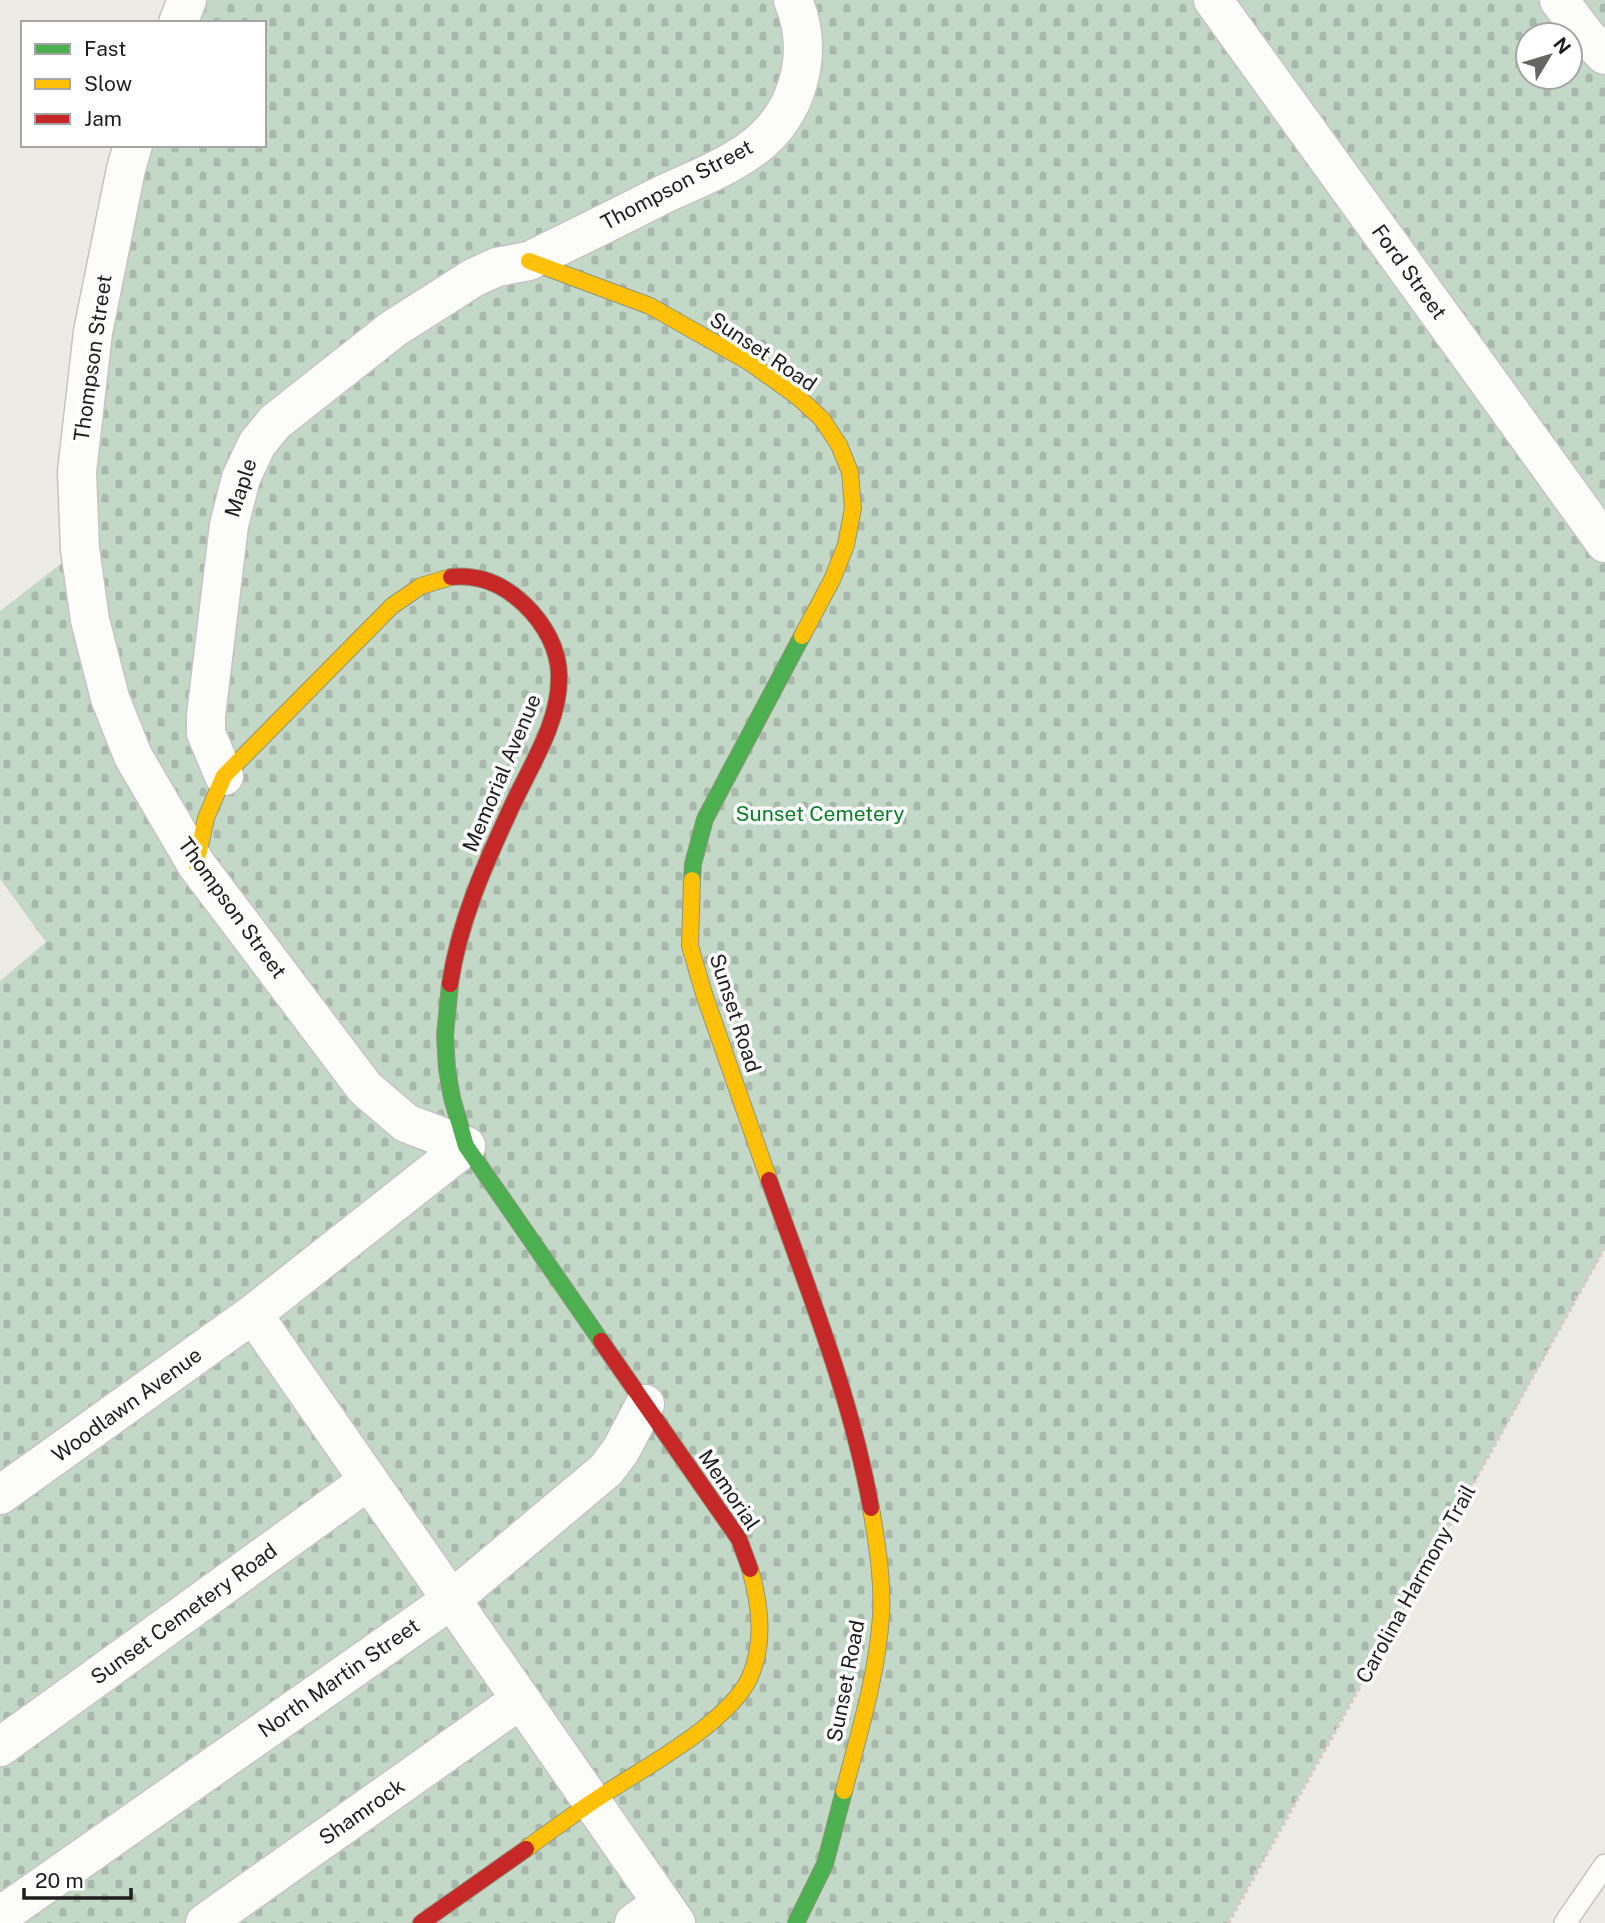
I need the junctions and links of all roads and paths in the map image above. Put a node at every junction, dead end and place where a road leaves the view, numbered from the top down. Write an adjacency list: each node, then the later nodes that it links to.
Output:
1 (187, 0): 5 (street)
2 (793, 0): 8 (street, Thompson Street)
3 (1213, 0): 9 (street, Ford Street)
4 (1559, 0): 6 (street)
5 (179, 21)
6 (1605, 55)
7 (131, 147): 11 (street, Thompson Street)
8 (528, 261): 10 (street, Maple); 27 (street, Sunset Road)
9 (1605, 543)
10 (224, 776): 11 (street, Memorial Avenue); 12 (street, Memorial Avenue)
11 (195, 863): 12 (street, Thompson Street)
12 (466, 1146): 14 (street, Woodlawn Avenue); 15 (street, Memorial)
13 (1605, 1246): 28 (path, Carolina Harmony Trail)
14 (253, 1314): 16 (street); 17 (street, Woodlawn Avenue)
15 (645, 1404): 18 (street, North Martin Street); 21 (street, Memorial)
16 (368, 1481): 18 (street); 20 (street, Sunset Cemetery Road)
17 (0, 1495)
18 (451, 1600): 19 (street); 23 (street, North Martin Street)
19 (520, 1700): 21 (street); 25 (street, Shamrock)
20 (0, 1747)
21 (591, 1803): 24 (street); 26 (street, Memorial)
22 (1605, 1866): 29 (lane)
23 (0, 1916)
24 (657, 1916)
25 (205, 1923)
26 (421, 1923)
27 (796, 1923)
28 (1228, 1923)
29 (1565, 1923)

